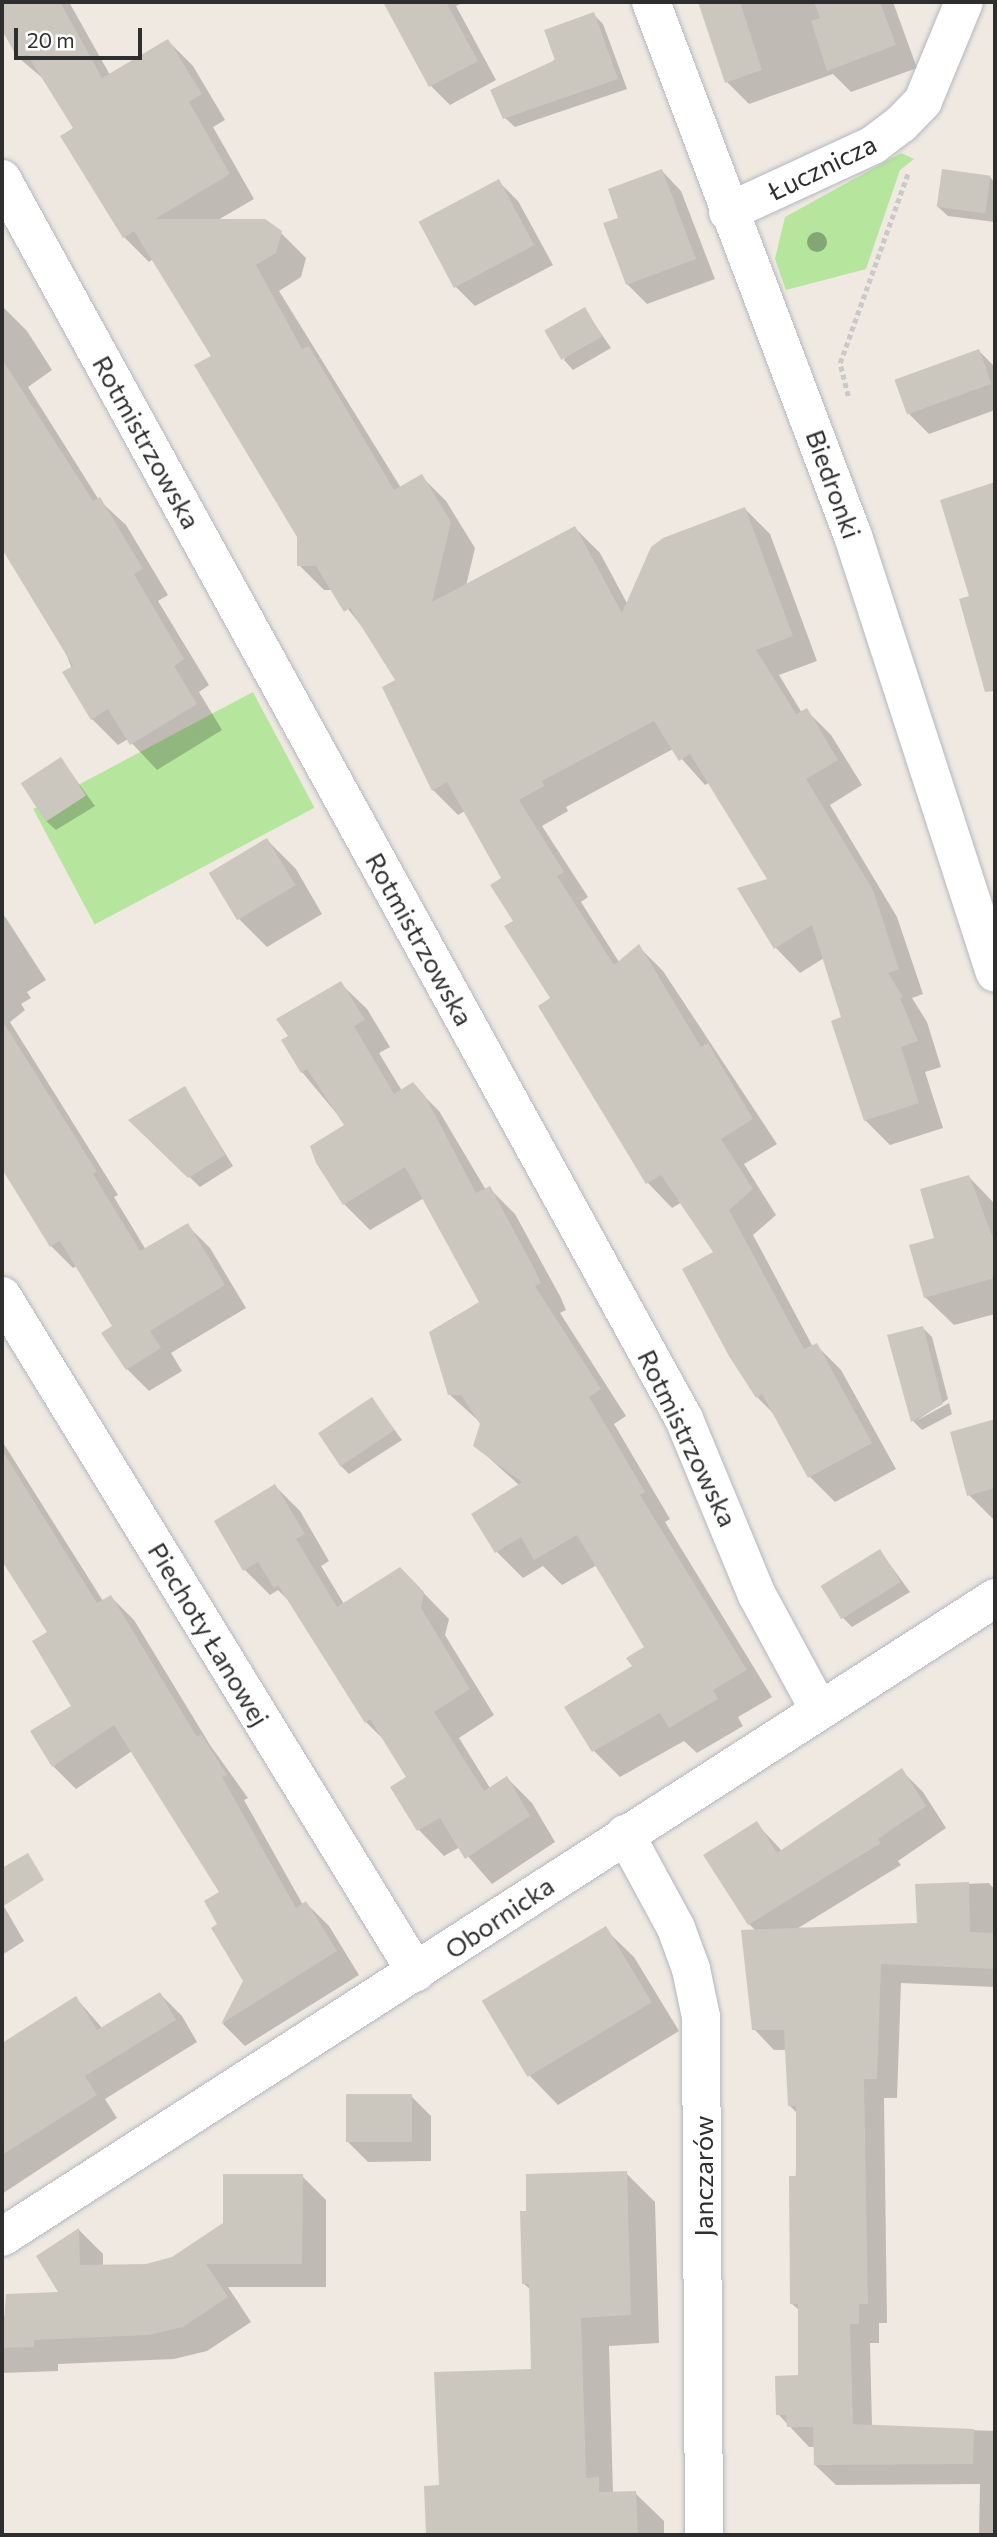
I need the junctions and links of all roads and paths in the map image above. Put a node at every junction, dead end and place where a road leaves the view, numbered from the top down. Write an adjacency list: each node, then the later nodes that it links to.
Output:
1 (651, 2): 5 (street, Biedronki)
2 (964, 2): 5 (street, Łucznicza)
3 (915, 165): 7 (path)
4 (2, 179): 6 (street, Rotmistrzowska)
5 (728, 212): 8 (street, Biedronki)
6 (15, 235): 11 (street, Rotmistrzowska)
7 (850, 408)
8 (995, 973)
9 (2, 1296): 13 (street, Piechoty Łanowej)
10 (995, 1598): 11 (street, Obornicka)
11 (818, 1708): 12 (street, Obornicka)
12 (625, 1833): 13 (street, Obornicka); 15 (street, Janczarów)
13 (416, 1972): 14 (street, Obornicka)
14 (2, 2236)
15 (704, 2535)

